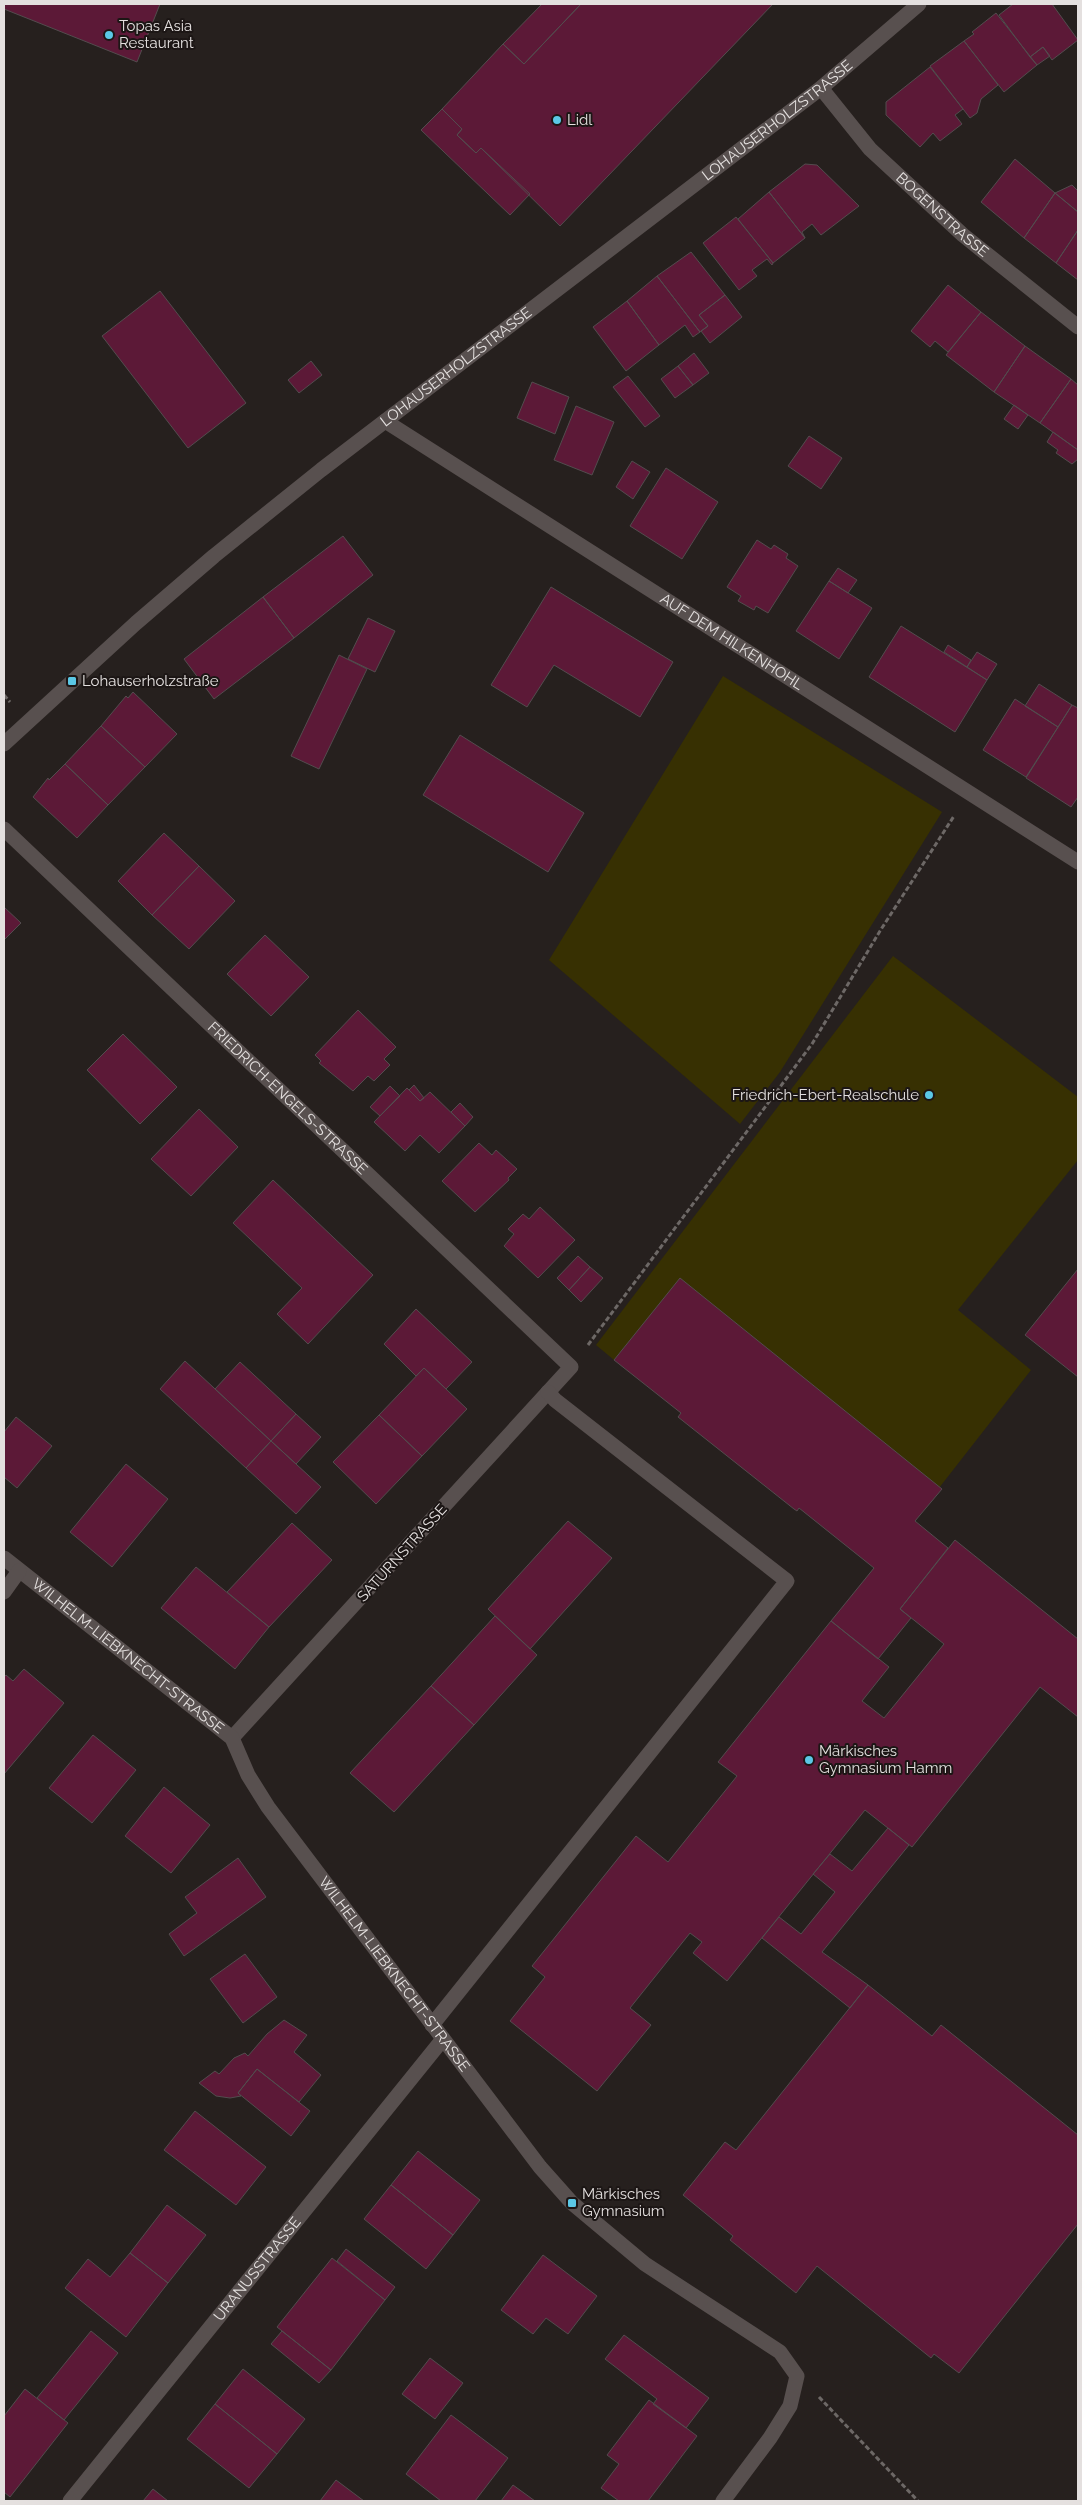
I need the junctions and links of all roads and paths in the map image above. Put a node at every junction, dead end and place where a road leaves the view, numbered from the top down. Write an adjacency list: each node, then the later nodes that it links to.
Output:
1 (919, 4): 2 (street, LOHAUSERHOLZSTRASSE)
2 (821, 88): 3 (street, BOGENSTRASSE); 4 (street, LOHAUSERHOLZSTRASSE)
3 (1078, 327)
4 (385, 421): 5 (street, LOHAUSERHOLZSTRASSE); 6 (street, AUF DEM HILKENHOHL)
5 (4, 744)
6 (968, 793): 8 (street, AUF DEM HILKENHOHL); 9 (path)
7 (4, 829): 9 (street, FRIEDRICH-ENGELS-STRASSE)
8 (1078, 862)
9 (571, 1367): 10 (street, SATURNSTRASSE)
10 (548, 1392): 14 (street, SATURNSTRASSE); 15 (street)
11 (4, 1558): 12 (street, WILHELM-LIEBKNECHT-STRASSE)
12 (19, 1571): 13 (street); 14 (street, WILHELM-LIEBKNECHT-STRASSE)
13 (4, 1592)
14 (232, 1738): 15 (street, WILHELM-LIEBKNECHT-STRASSE)
15 (432, 2025): 16 (street, WILHELM-LIEBKNECHT-STRASSE)
16 (443, 2039): 17 (street, WILHELM-LIEBKNECHT-STRASSE); 18 (street, URANUSSTRASSE)
17 (797, 2376): 19 (street); 20 (path)
18 (70, 2501)
19 (723, 2501)
20 (918, 2501)

